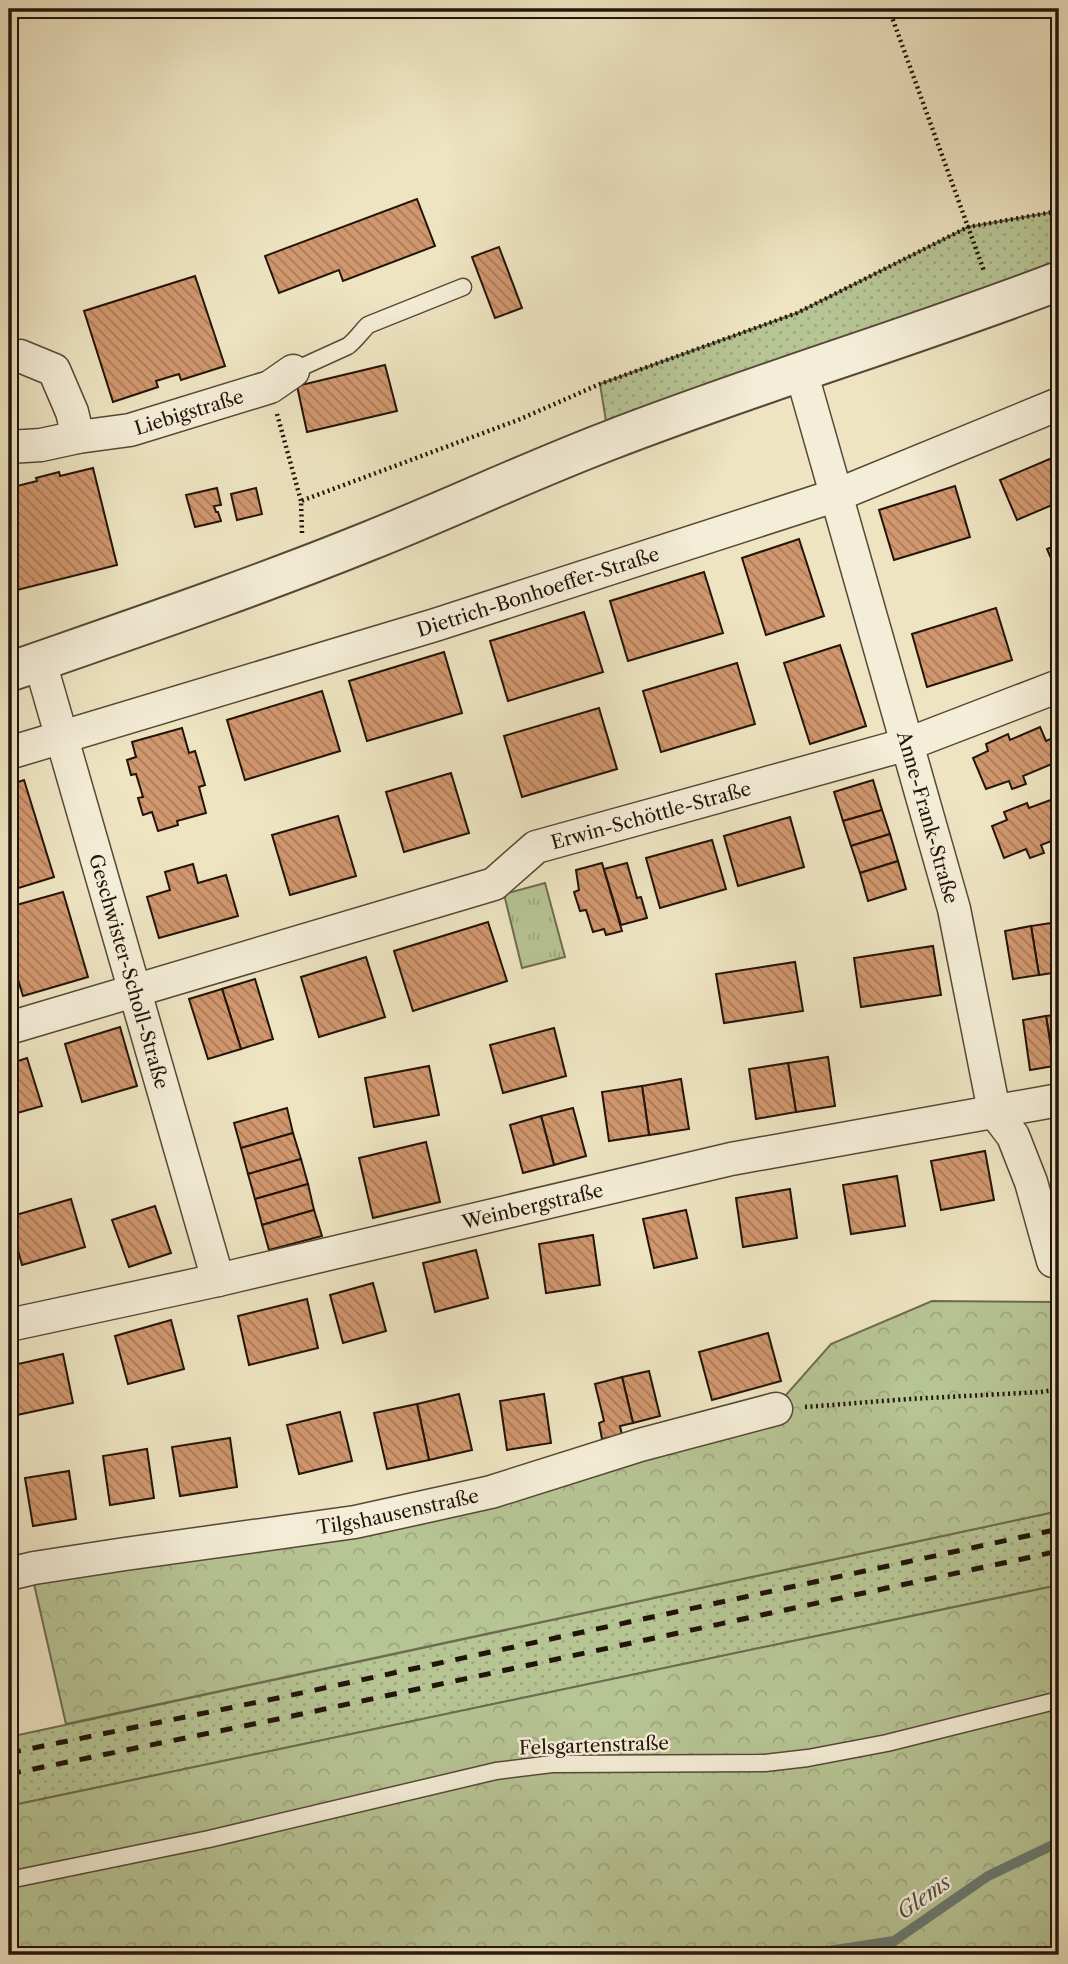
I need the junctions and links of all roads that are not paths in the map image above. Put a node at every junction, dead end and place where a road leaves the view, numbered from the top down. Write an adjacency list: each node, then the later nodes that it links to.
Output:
1 (1058, 269): 4 (street)
2 (463, 287): 5 (lane)
3 (9, 359): 7 (street)
4 (801, 371): 9 (street, Anne-Frank-Straße); 10 (street)
5 (281, 379): 7 (street, Liebigstraße)
6 (1059, 404): 9 (street, Dietrich-Bonhoeffer-Straße)
7 (78, 437): 8 (street, Liebigstraße)
8 (9, 447)
9 (837, 495): 12 (street, Dietrich-Bonhoeffer-Straße); 13 (street, Anne-Frank-Straße)
10 (24, 667): 12 (street, Geschwister-Scholl-Straße)
11 (1059, 686): 13 (street, Erwin-Schöttle-Straße)
12 (61, 737): 14 (street, Dietrich-Bonhoeffer-Straße); 15 (street, Geschwister-Scholl-Straße)
13 (908, 744): 15 (street, Erwin-Schöttle-Straße); 18 (street, Anne-Frank-Straße)
14 (9, 753)
15 (134, 990): 16 (street, Erwin-Schöttle-Straße); 20 (street, Geschwister-Scholl-Straße)
16 (9, 1028)
17 (1059, 1100): 18 (street, Weinbergstraße)
18 (994, 1111): 19 (street, Anne-Frank-Straße); 20 (street, Weinbergstraße)
19 (1053, 1261)
20 (218, 1280): 21 (street, Weinbergstraße)
21 (9, 1325)
22 (776, 1409): 23 (street, Tilgshausenstraße)
23 (9, 1574)
24 (1059, 1700): 25 (lane, Felsgartenstraße)
25 (9, 1880)

